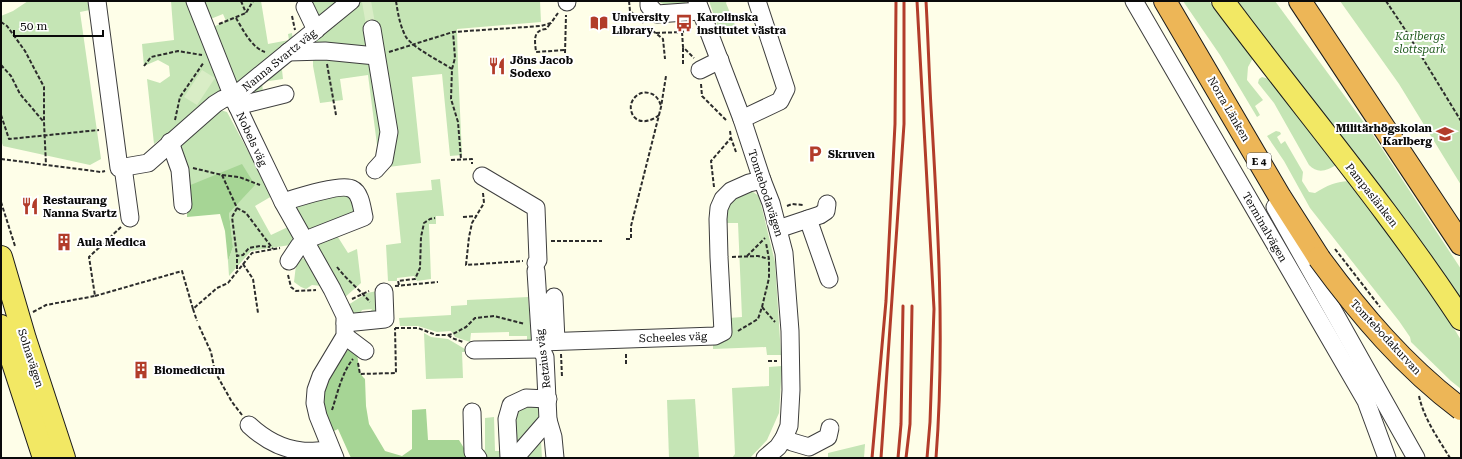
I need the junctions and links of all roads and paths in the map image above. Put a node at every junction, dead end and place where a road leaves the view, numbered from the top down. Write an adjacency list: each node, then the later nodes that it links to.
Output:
1 (97, 1): 55 (street)
2 (195, 1): 24 (street, Nobels väg)
3 (241, 1): 19 (path)
4 (253, 1): 19 (path)
5 (351, 1): 23 (street, Nanna Svartz väg)
6 (396, 1): 30 (path)
7 (649, 1): 16 (street)
8 (757, 1): 54 (street)
9 (1134, 1): 126 (street, Terminalvägen)
10 (1165, 1): 39 (highway, Norra Länken / E 4)
11 (1218, 1): 29 (main road, Pampaslänken)
12 (1223, 1): 29 (main road, Pampaslänken)
13 (1289, 1): 31 (highway)
14 (1386, 1): 52 (path)
15 (567, 2): 22 (path); 22 (path)
16 (699, 6): 38 (street, Tomtebodavägen)
17 (1305, 7): 31 (highway)
18 (299, 11): 23 (street); 33 (path)
19 (246, 13): 20 (path)
20 (236, 18): 24 (path); 33 (path)
21 (1, 22): 53 (path)
22 (551, 23): 26 (path)
23 (320, 26): 33 (street, Nanna Svartz väg)
24 (207, 29): 35 (street, Nobels väg)
25 (372, 29): 36 (street)
26 (453, 32): 30 (path); 43 (path)
27 (656, 32): 37 (path)
28 (682, 32): 32 (path)
29 (1248, 36): 105 (main road, Pampaslänken)
30 (413, 44): 36 (path); 43 (path)
31 (1328, 45): 84 (highway)
32 (683, 47): 40 (path); 44 (path)
33 (289, 51): 34 (street); 47 (street, Nanna Svartz väg)
34 (325, 51): 36 (street); 51 (path)
35 (212, 52): 42 (path); 47 (street, Nobels väg); 58 (path)
36 (376, 56): 65 (street)
37 (665, 59)
38 (720, 60): 44 (street); 54 (street, Tomtebodavägen)
39 (1202, 63): 86 (highway, Norra Länken / E 4); 135 (street)
40 (683, 64)
41 (1, 65): 53 (path)
42 (144, 66)
43 (452, 69): 60 (path)
44 (700, 70): 54 (path)
45 (666, 76): 48 (path)
46 (285, 94): 47 (street)
47 (235, 101): 58 (street); 70 (street, Nobels väg)
48 (661, 107): 49 (path); 49 (path)
49 (659, 114): 80 (path)
50 (1, 115): 56 (path)
51 (336, 115)
52 (1461, 121)
53 (44, 122): 56 (path)
54 (734, 124): 57 (path); 68 (street, Tomtebodavägen)
55 (113, 129): 56 (path); 63 (street)
56 (45, 136): 62 (path)
57 (731, 138)
58 (170, 142): 63 (street); 64 (street)
59 (1, 159): 62 (path)
60 (461, 159): 61 (path); 66 (path)
61 (451, 160)
62 (46, 165): 63 (path)
63 (121, 168): 76 (street)
64 (180, 170): 67 (path); 72 (street)
65 (375, 170)
66 (477, 170): 75 (path); 81 (street, Retzius väg)
67 (222, 175): 69 (path); 73 (path)
68 (762, 180): 79 (street, Tomtebodavägen); 90 (street, Scheeles väg)
69 (262, 186)
70 (283, 202): 83 (street, Nobels väg); 83 (street)
71 (827, 204): 78 (street)
72 (183, 205)
73 (237, 208): 85 (path); 87 (path)
74 (464, 216): 75 (path)
75 (477, 216): 94 (path)
76 (130, 218): 99 (path)
77 (435, 218): 98 (path)
78 (808, 219): 79 (street); 96 (street)
79 (772, 233): 88 (path); 109 (street, Tomtebodavägen)
80 (626, 240)
81 (538, 241): 82 (path); 94 (street, Retzius väg)
82 (602, 241)
83 (302, 244): 85 (path); 91 (street); 97 (street, Nobels väg)
84 (1461, 244)
85 (272, 248): 87 (path); 93 (path)
86 (1325, 251): 102 (path); 119 (highway, Tomtebodakurvan / E 4, bridge)
87 (237, 256): 95 (path)
88 (747, 256): 90 (path); 92 (path)
89 (1, 257): 112 (main road, Solnavägen)
90 (719, 257): 110 (street, Scheeles väg)
91 (289, 260): 97 (path)
92 (769, 260)
93 (243, 264): 95 (path); 104 (path)
94 (537, 264): 113 (street, Retzius väg)
95 (237, 271): 101 (path)
96 (829, 279)
97 (332, 289): 114 (street, Nobels väg)
98 (391, 289): 108 (street)
99 (95, 296): 101 (path); 103 (path)
100 (554, 297): 113 (street)
101 (193, 309): 106 (path)
102 (1383, 310)
103 (35, 312)
104 (258, 313)
105 (1461, 319)
106 (197, 321)
107 (199, 326): 122 (path)
108 (390, 326): 111 (path); 114 (street); 114 (path)
109 (790, 331): 110 (path); 124 (street, Tomtebodavägen)
110 (723, 332): 113 (street, Scheeles väg)
111 (448, 335): 113 (path); 115 (path)
112 (8, 338): 127 (main road, Solnavägen); 128 (main road, Solnavägen)
113 (547, 340): 115 (street, Scheeles väg); 116 (path); 118 (street, Retzius väg)
114 (354, 342): 125 (path); 125 (street)
115 (470, 346)
116 (562, 376)
117 (1417, 390): 136 (path)
118 (548, 399): 121 (street, Retzius väg); 130 (street)
119 (1461, 409)
120 (472, 412): 129 (street)
121 (548, 420): 131 (street); 132 (street, Retzius väg)
122 (250, 424): 125 (street)
123 (830, 428): 124 (street)
124 (788, 440): 133 (street, Tomtebodavägen); 134 (street)
125 (331, 448)
126 (1384, 457)
127 (44, 458)
128 (64, 458)
129 (478, 458)
130 (509, 458)
131 (514, 458)
132 (555, 458)
133 (765, 458)
134 (802, 458)
135 (1416, 458)
136 (1450, 458)

